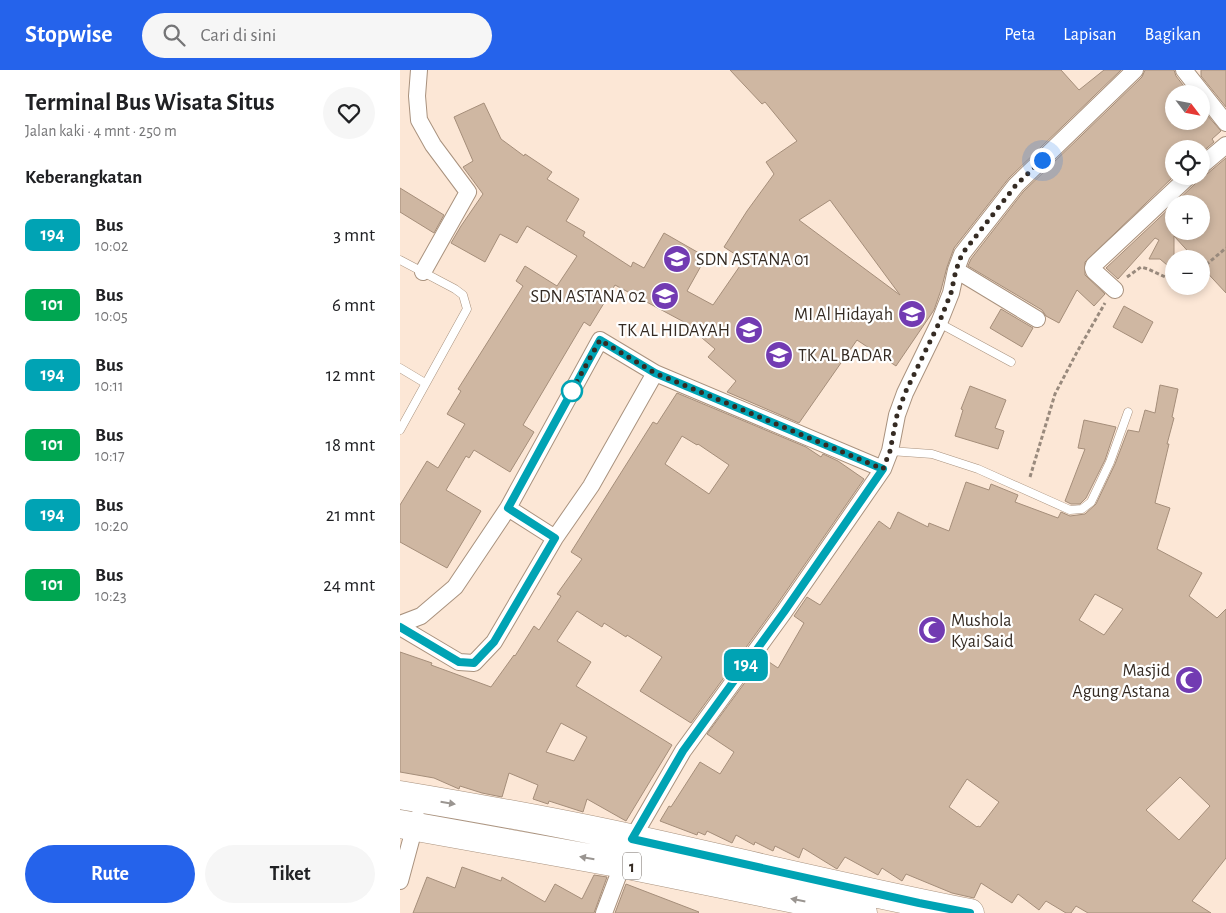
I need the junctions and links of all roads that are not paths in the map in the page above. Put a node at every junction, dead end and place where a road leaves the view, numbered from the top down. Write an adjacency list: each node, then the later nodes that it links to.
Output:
1 (419, 70): 10 (street)
2 (1135, 70): 9 (street)
3 (1184, 70): 4 (street)
4 (1226, 123)
5 (1225, 148): 6 (street)
6 (1210, 159)
7 (1179, 185): 11 (street)
8 (400, 260): 10 (lane)
9 (956, 270): 12 (street); 13 (street)
10 (423, 272): 17 (lane)
11 (1115, 290)
12 (1037, 319)
13 (939, 323): 14 (lane); 20 (street)
14 (1011, 362)
15 (400, 368): 17 (lane)
16 (655, 373): 21 (street); 22 (street); 23 (street)
17 (425, 383): 19 (lane)
18 (1128, 412): 20 (lane)
19 (400, 430)
20 (890, 451): 21 (street)
21 (883, 469): 27 (street)
22 (508, 508): 23 (street); 24 (street)
23 (555, 538): 24 (street)
24 (400, 626)
25 (410, 797): 26 (street); 27 (highway, 1, one-way to 27)
26 (408, 825): 28 (highway, 1, one-way to 26); 29 (street)
27 (632, 839): 28 (street); 30 (highway, 1)
28 (623, 864): 31 (street); 32 (highway, 1, one-way to 28)
29 (400, 881)
30 (918, 908): 33 (highway, 1)
31 (604, 913)
32 (863, 913)
33 (970, 913)

